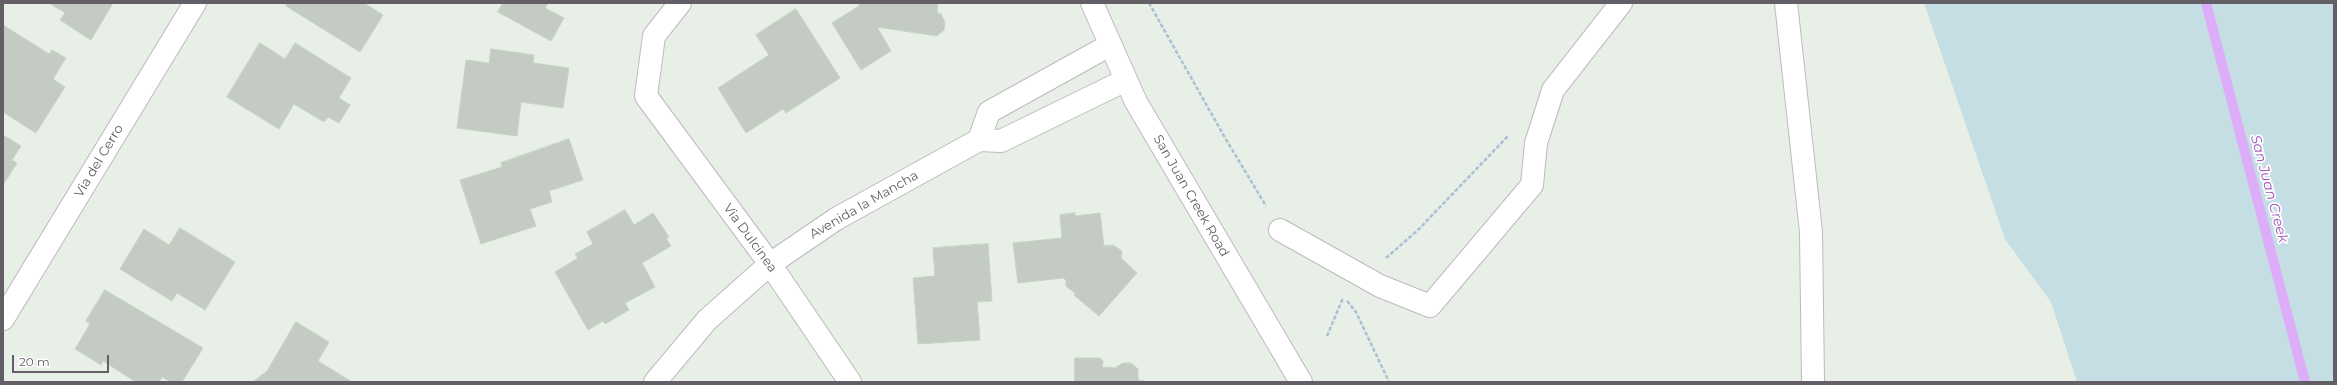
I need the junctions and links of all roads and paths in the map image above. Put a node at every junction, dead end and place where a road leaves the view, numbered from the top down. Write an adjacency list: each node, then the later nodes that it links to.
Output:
1 (195, 3): 16 (street, Via del Cerro)
2 (680, 3): 12 (street, Via Dulcinea)
3 (1092, 3): 7 (street, San Juan Creek Road)
4 (1149, 3): 11 (path)
5 (1621, 3): 13 (street)
6 (1786, 3): 22 (street)
7 (1110, 45): 8 (street, San Juan Creek Road); 10 (street)
8 (1126, 80): 10 (street); 20 (street, San Juan Creek Road)
9 (1510, 133): 13 (path)
10 (979, 140): 12 (street, Avenida la Mancha)
11 (1280, 230): 13 (street)
12 (770, 264): 18 (street, Avenida la Mancha); 19 (street, Via Dulcinea)
13 (1361, 276)
14 (1337, 292): 15 (path)
15 (1344, 296): 17 (path); 21 (path)
16 (3, 319)
17 (1327, 336)
18 (655, 382)
19 (850, 382)
20 (1301, 382)
21 (1389, 382)
22 (1813, 382)

